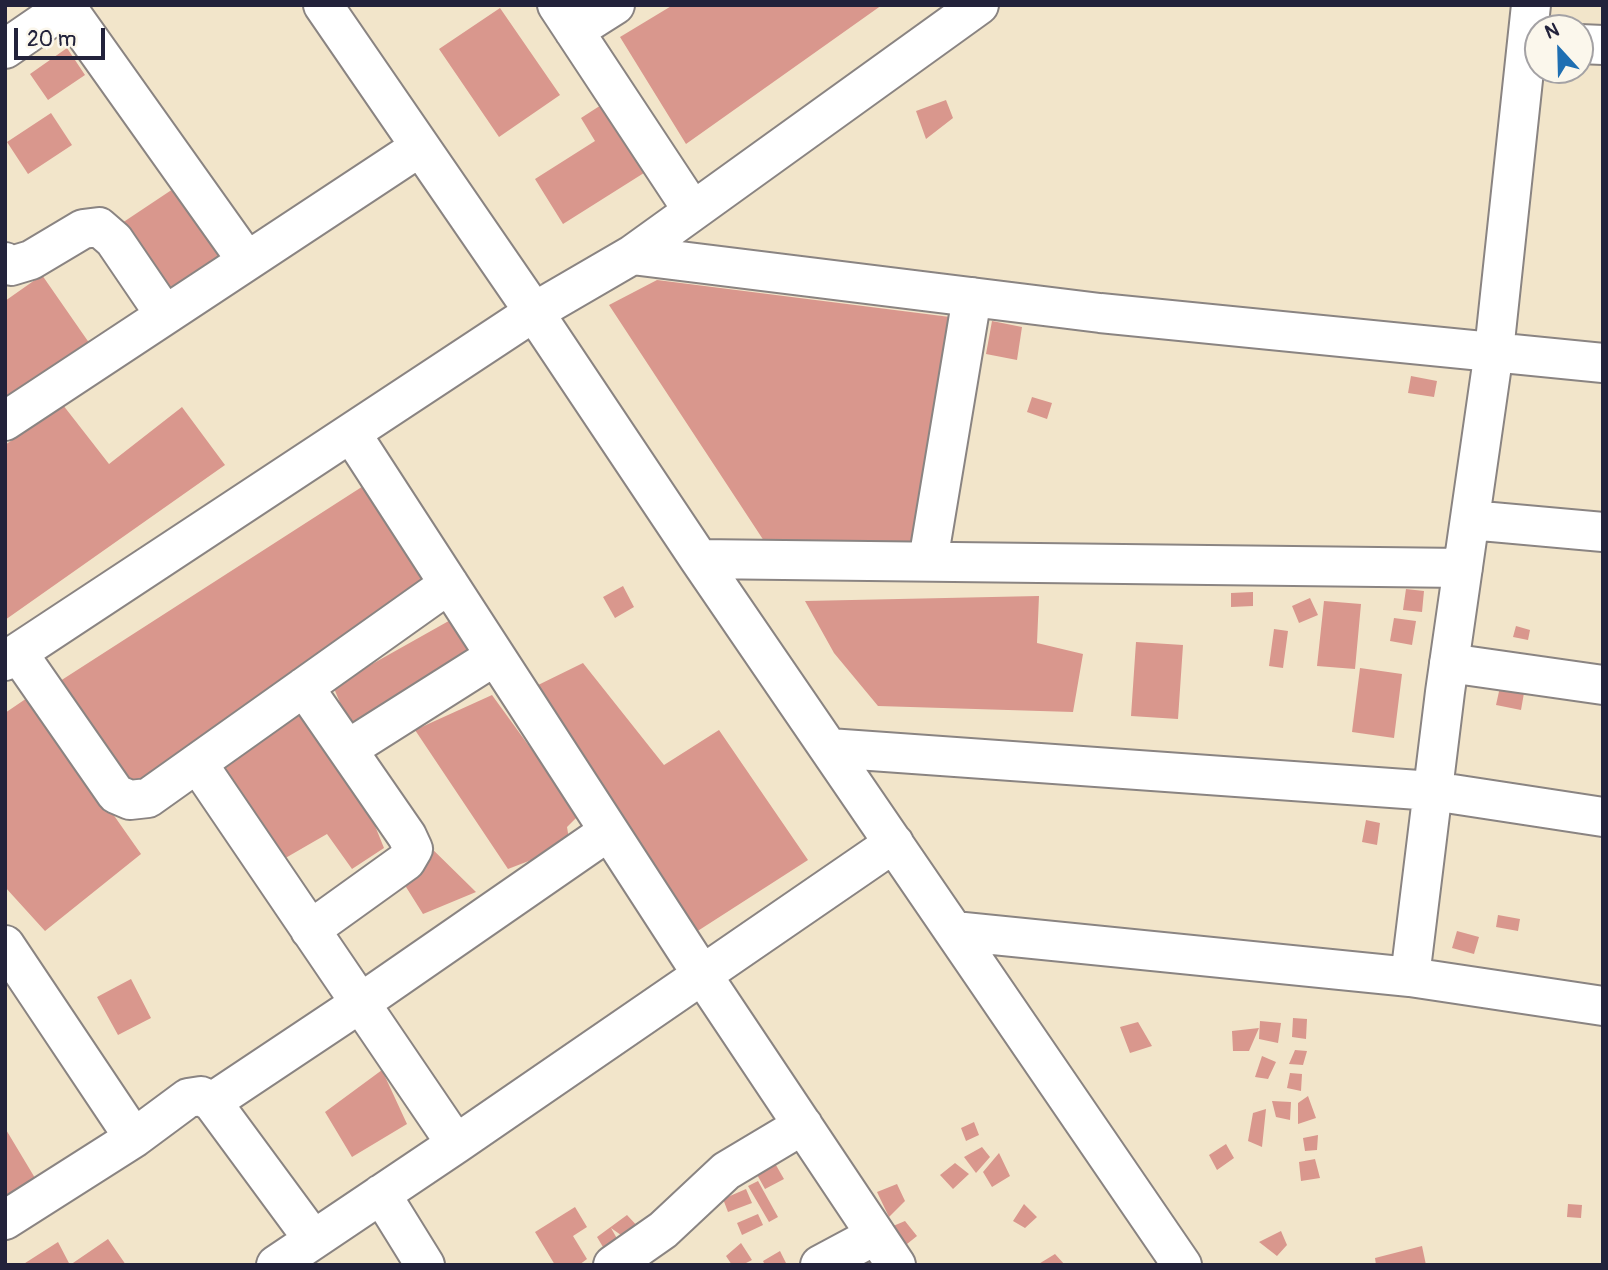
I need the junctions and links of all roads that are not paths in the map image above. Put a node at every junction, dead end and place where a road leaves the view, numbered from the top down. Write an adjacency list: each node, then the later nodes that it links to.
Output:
1 (323, 5): 8 (street)
2 (615, 5): 5 (street)
3 (65, 6): 6 (street); 11 (street)
4 (957, 12): 9 (street)
5 (566, 18): 9 (street)
6 (5, 49)
7 (1526, 84): 16 (street)
8 (420, 147): 11 (street); 14 (street)
9 (693, 211): 10 (street)
10 (632, 255): 13 (street); 14 (street)
11 (247, 261): 15 (street)
12 (5, 262): 15 (street)
13 (972, 297): 16 (street); 23 (street)
14 (534, 312): 19 (street); 22 (street)
15 (165, 316): 18 (street)
16 (1494, 351): 17 (street); 20 (street)
17 (1603, 363)
18 (6, 419)
19 (351, 433): 25 (street); 27 (street)
20 (1470, 520): 21 (street); 24 (street)
21 (1603, 532)
22 (699, 559): 23 (street); 31 (street)
23 (928, 561): 24 (street)
24 (1463, 568): 28 (street)
25 (449, 584): 26 (street); 30 (street)
26 (495, 656): 32 (street); 36 (street)
27 (12, 657): 33 (street)
28 (1449, 663): 29 (street); 34 (street)
29 (1603, 685)
30 (304, 687): 32 (street); 33 (street)
31 (829, 748): 34 (street); 37 (street)
32 (348, 749): 38 (street)
33 (198, 764): 38 (street)
34 (1433, 792): 35 (street); 42 (street)
35 (1603, 817)
36 (609, 831): 41 (street); 43 (street)
37 (894, 843): 39 (street); 41 (street)
38 (310, 930): 43 (street)
39 (954, 931): 42 (street); 57 (street)
40 (9, 959): 47 (street)
41 (703, 976): 46 (street); 48 (street)
42 (1410, 977): 44 (street)
43 (359, 1004): 45 (street); 48 (street)
44 (1603, 1006)
45 (212, 1102): 47 (street); 51 (street)
46 (803, 1125): 52 (street); 55 (street)
47 (134, 1138): 50 (street)
48 (456, 1144): 49 (street)
49 (381, 1194): 51 (street); 54 (street)
50 (5, 1220)
51 (313, 1239): 53 (street)
52 (886, 1250): 56 (street)
53 (276, 1265)
54 (425, 1265)
55 (613, 1265)
56 (820, 1265)
57 (1182, 1265)

